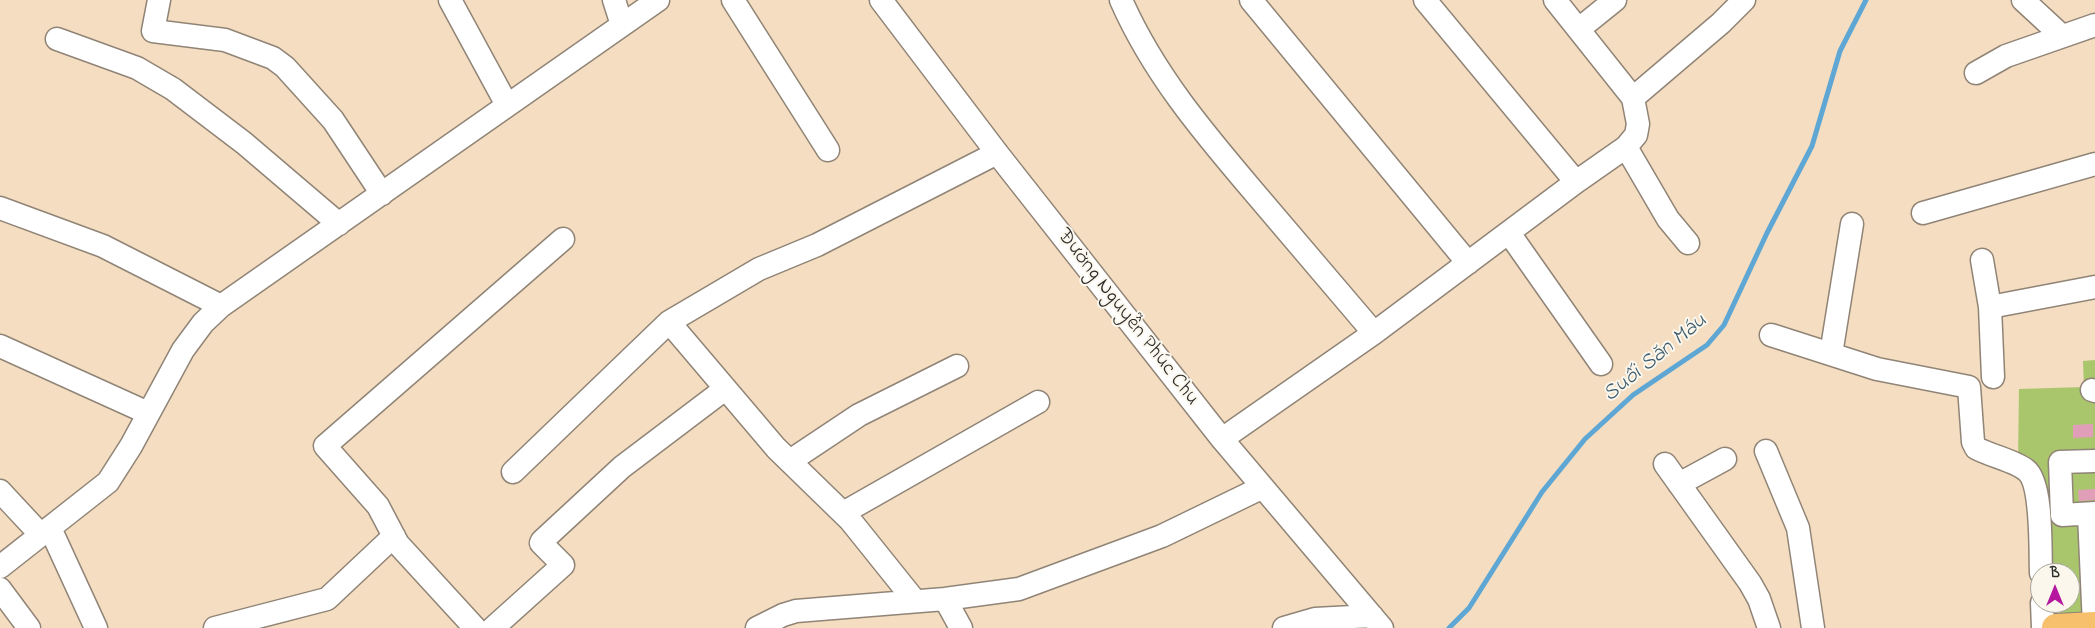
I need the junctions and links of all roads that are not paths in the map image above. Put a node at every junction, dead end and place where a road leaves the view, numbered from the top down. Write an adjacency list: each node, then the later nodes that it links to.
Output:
1 (159, 0): 27 (street)
2 (450, 0): 21 (street)
3 (614, 0): 14 (street)
4 (658, 0): 14 (street)
5 (733, 0): 23 (street)
6 (881, 0): 24 (street, Đường Nguyễn Phúc Chu)
7 (1121, 0): 41 (street)
8 (1251, 0): 36 (street)
9 (1425, 0): 26 (street)
10 (1555, 0): 16 (street)
11 (1616, 0): 16 (street)
12 (1744, 0): 20 (street)
13 (2023, 0): 17 (street)
14 (622, 24): 21 (street)
15 (2095, 25): 17 (street)
16 (1579, 29): 20 (street)
17 (2062, 36): 19 (street)
18 (57, 38): 30 (street)
19 (1976, 73)
20 (1633, 98): 22 (street)
21 (507, 105): 27 (street)
22 (1626, 147): 26 (street); 34 (street)
23 (828, 150)
24 (997, 153): 40 (street); 51 (street, Đường Nguyễn Phúc Chu)
25 (2095, 164): 29 (street)
26 (1576, 182): 32 (street)
27 (382, 194): 30 (street)
28 (0, 208): 38 (street)
29 (1924, 213)
30 (338, 224): 38 (street)
31 (1852, 224): 44 (street)
32 (1509, 233): 36 (street); 45 (street)
33 (563, 239): 64 (street)
34 (1688, 243)
35 (1982, 260): 39 (street)
36 (1468, 263): 41 (street)
37 (2095, 287): 39 (street)
38 (221, 306): 50 (street)
39 (1990, 307): 47 (street)
40 (669, 322): 48 (street); 57 (street)
41 (1374, 333): 51 (street)
42 (1771, 335): 44 (street)
43 (0, 346): 50 (street)
44 (1831, 354): 65 (street)
45 (1601, 364)
46 (957, 366): 54 (street)
47 (1993, 377)
48 (725, 389): 54 (street); 78 (street)
49 (1038, 402): 61 (street)
50 (148, 413): 63 (street)
51 (1222, 439): 59 (street, Đường Nguyễn Phúc Chu)
52 (1766, 451): 82 (street)
53 (1725, 459): 58 (street)
54 (790, 461): 61 (street)
55 (2095, 461): 62 (street)
56 (1666, 464): 58 (street)
57 (513, 472)
58 (1679, 484): 81 (street)
59 (1262, 488): 68 (street); 71 (street, Đường Nguyễn Phúc Chu)
60 (0, 491): 63 (street)
61 (843, 513): 69 (street)
62 (2092, 513): 72 (street)
63 (45, 532): 66 (street); 76 (street)
64 (394, 536): 73 (street); 77 (street)
65 (2040, 563)
66 (0, 567)
67 (0, 589): 75 (street)
68 (945, 599): 69 (street); 79 (street)
69 (915, 601): 74 (street)
70 (2042, 613): 83 (street)
71 (1377, 622): 80 (street)
72 (2094, 626): 84 (main road)
73 (224, 627)
74 (759, 627)
75 (30, 628)
76 (96, 628)
77 (475, 628)
78 (493, 628)
79 (961, 628)
80 (1284, 628)
81 (1769, 628)
82 (1813, 628)
83 (2043, 628)
84 (2056, 628)

